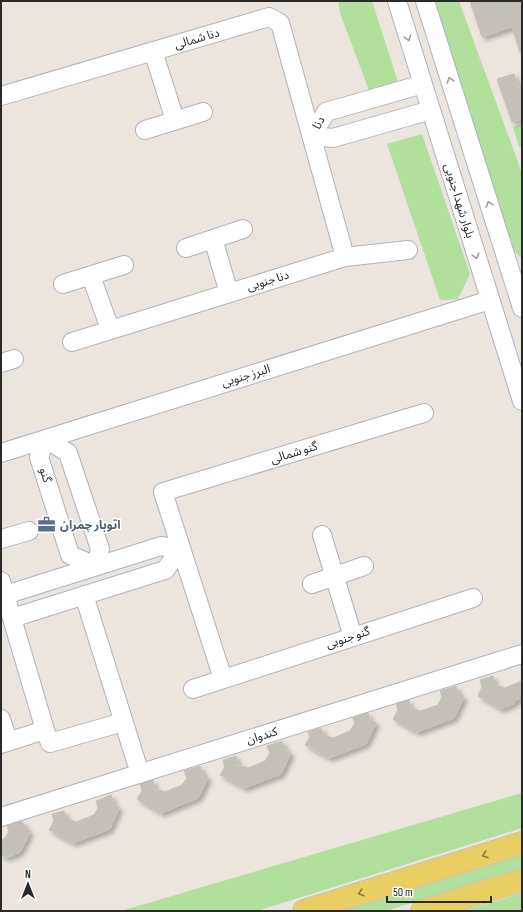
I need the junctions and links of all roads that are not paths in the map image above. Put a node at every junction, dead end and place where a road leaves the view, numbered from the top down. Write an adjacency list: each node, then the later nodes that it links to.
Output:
1 (397, 1): 4 (street, بلوار شهدا جنوبی, one-way to 4)
2 (425, 1): 20 (street, one-way to 2)
3 (153, 52): 5 (street, دنا شمالی); 8 (street); 10 (street, دنا شمالی)
4 (423, 84): 6 (street, بلوار شهدا جنوبی); 10 (street, دنا)
5 (1, 96)
6 (431, 110): 10 (street, دنا); 21 (street, بلوار شهدا جنوبی, one-way to 21)
7 (203, 112): 8 (street)
8 (175, 120): 9 (street)
9 (145, 130)
10 (312, 136): 15 (street)
11 (243, 230): 12 (street)
12 (213, 239): 13 (street); 19 (street)
13 (186, 248)
14 (408, 250): 15 (street, دنا جنوبی)
15 (345, 257): 19 (street, دنا جنوبی)
16 (124, 265): 17 (street)
17 (91, 276): 18 (street); 22 (street)
18 (63, 284)
19 (229, 293): 22 (street, دنا جنوبی)
20 (520, 296)
21 (490, 300): 24 (street, بلوار شهدا جنوبی); 26 (street, البرز جنوبی)
22 (110, 329): 23 (street, دنا جنوبی)
23 (72, 342)
24 (522, 400)
25 (424, 413): 31 (street, گنو شمالی)
26 (46, 438): 27 (street, البرز جنوبی); 32 (street); 32 (street, گنو)
27 (1, 452)
28 (29, 531): 30 (street)
29 (322, 534): 34 (street)
30 (1, 539)
31 (181, 549): 32 (street); 37 (street); 42 (street)
32 (96, 566): 36 (street)
33 (364, 566): 34 (street)
34 (335, 576): 35 (street); 40 (street)
35 (312, 584)
36 (3, 588): 39 (street)
37 (84, 595): 39 (street); 45 (street)
38 (473, 598): 40 (street, گنو جنوبی)
39 (12, 618): 46 (street)
40 (353, 637): 42 (street, گنو جنوبی)
41 (522, 654): 48 (street, کندوان)
42 (223, 679): 43 (street, گنو جنوبی)
43 (193, 689)
44 (1, 719): 47 (street)
45 (123, 722): 46 (street); 48 (street)
46 (45, 730): 47 (street)
47 (5, 743)
48 (140, 774): 49 (street, کندوان)
49 (1, 818)
50 (522, 843): 52 (main road, one-way to 52)
51 (522, 880): 53 (main road)
52 (304, 911)
53 (422, 911)

